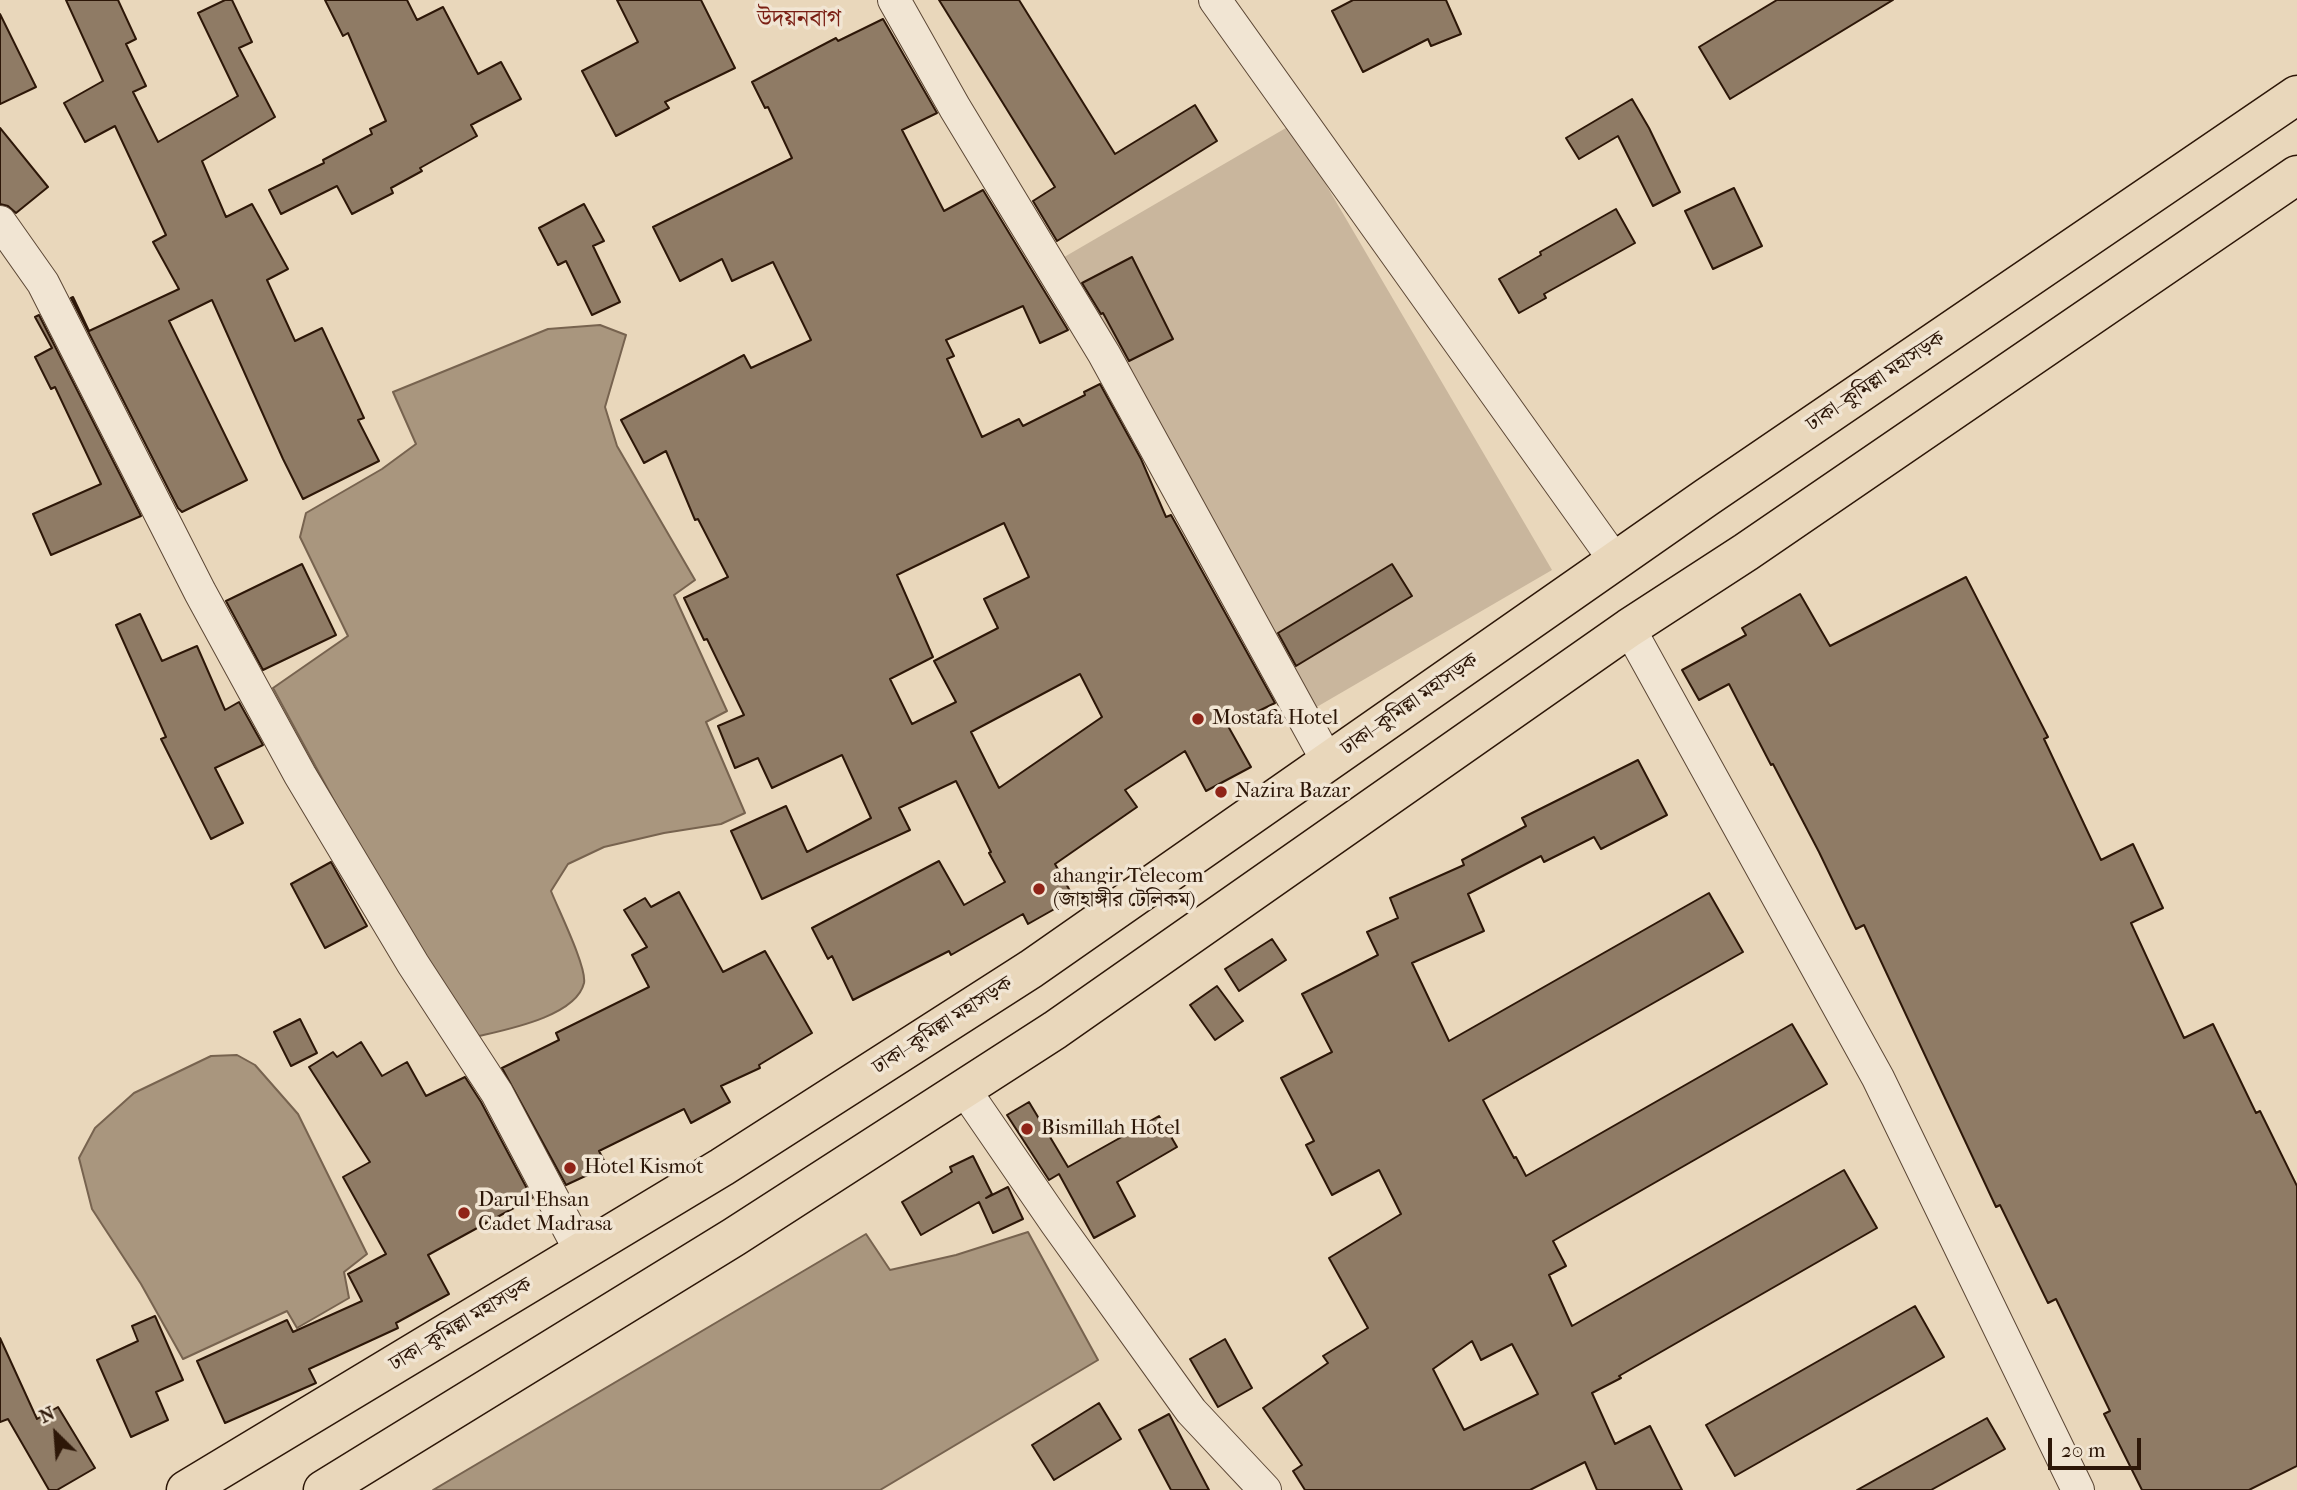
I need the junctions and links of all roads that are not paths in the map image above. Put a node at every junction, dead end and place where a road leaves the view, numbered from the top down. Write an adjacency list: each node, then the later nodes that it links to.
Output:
1 (894, 0): 8 (street)
2 (1215, 0): 6 (street)
3 (2297, 95): 6 (highway, ঢাকা–কুমিল্লা মহাসড়ক)
4 (2297, 175): 7 (highway)
5 (0, 222): 10 (street)
6 (1616, 562): 8 (highway, ঢাকা–কুমিল্লা মহাসড়ক)
7 (1629, 628): 9 (highway); 14 (street)
8 (1328, 762): 10 (highway, ঢাকা–কুমিল্লা মহাসড়ক)
9 (964, 1089): 12 (highway); 13 (street)
10 (581, 1252): 11 (highway, ঢাকা–কুমিল্লা মহাসড়ক)
11 (186, 1490)
12 (323, 1490)
13 (1265, 1490)
14 (2078, 1490)

